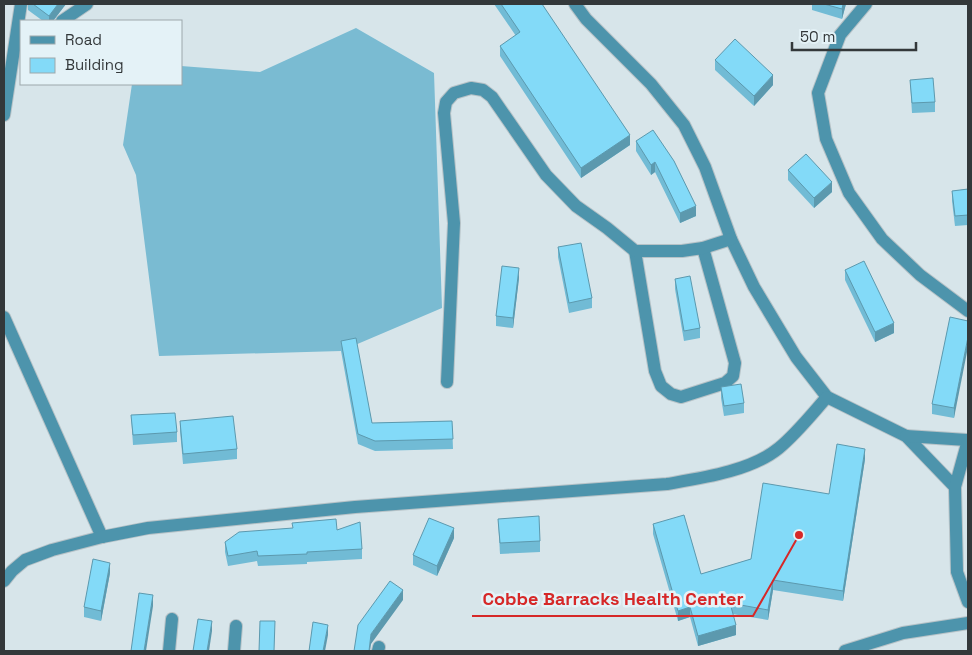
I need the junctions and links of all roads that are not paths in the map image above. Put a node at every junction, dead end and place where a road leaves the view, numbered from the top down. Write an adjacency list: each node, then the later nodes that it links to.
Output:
1 (21, 4): 6 (street)
2 (87, 4): 5 (street)
3 (575, 4): 8 (street)
4 (866, 4): 11 (street)
5 (63, 20)
6 (17, 52): 7 (street)
7 (4, 115)
8 (731, 239): 9 (street); 14 (street)
9 (703, 248): 10 (street); 10 (street)
10 (635, 252): 13 (street)
11 (968, 310)
12 (4, 316): 18 (street)
13 (446, 382)
14 (827, 397): 15 (street); 18 (street)
15 (906, 436): 16 (street); 17 (street)
16 (968, 440): 17 (street)
17 (956, 487): 20 (street)
18 (102, 537): 19 (street)
19 (4, 581)
20 (968, 602)
21 (172, 619): 24 (street)
22 (968, 623): 26 (street)
23 (236, 626): 25 (street)
24 (169, 651)
25 (234, 651)
26 (845, 651)

